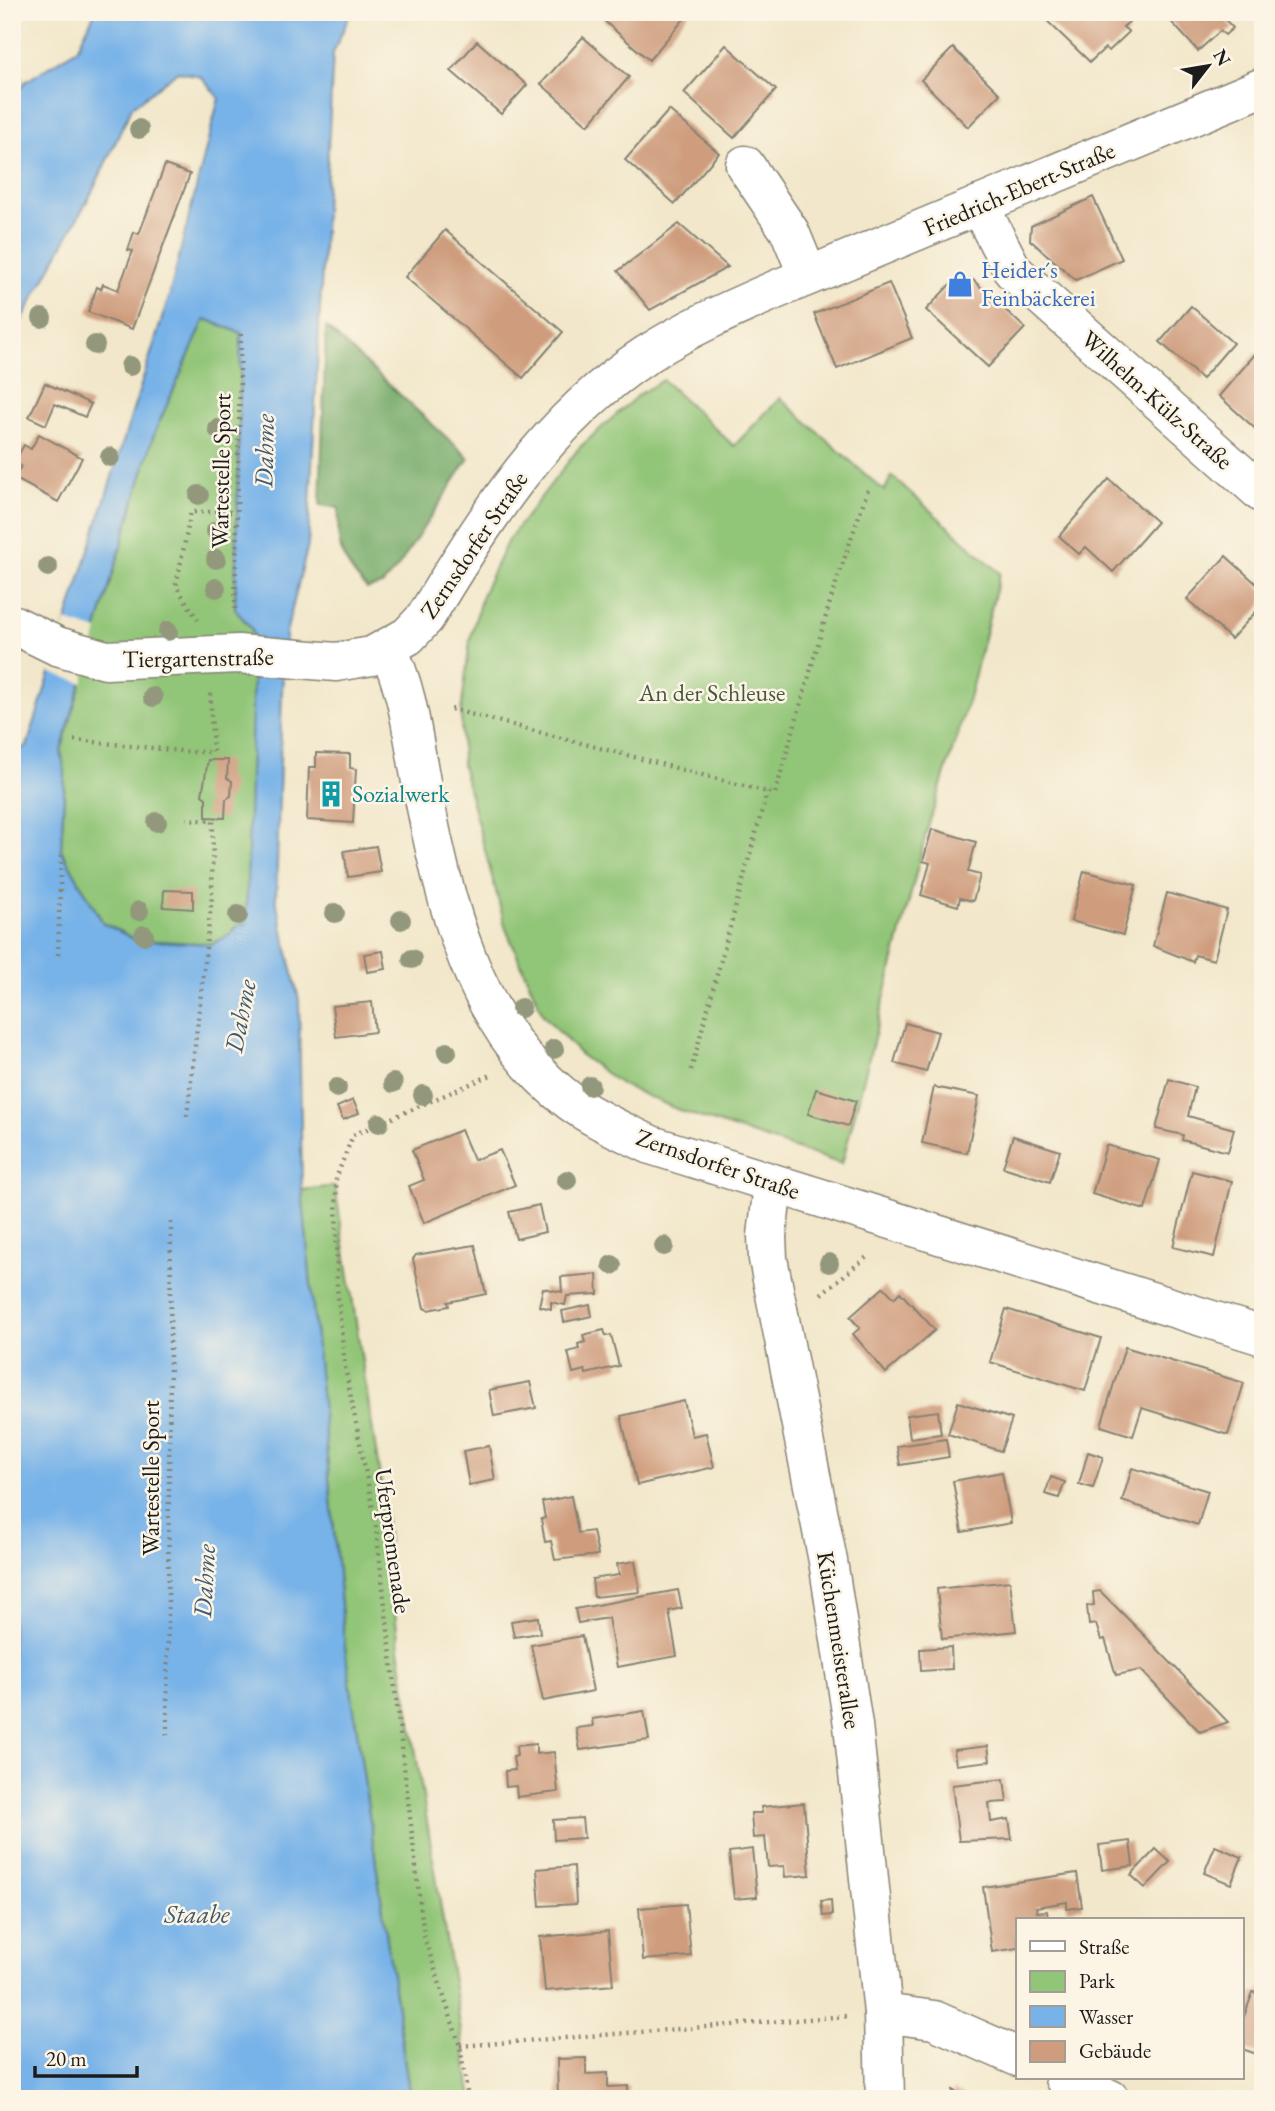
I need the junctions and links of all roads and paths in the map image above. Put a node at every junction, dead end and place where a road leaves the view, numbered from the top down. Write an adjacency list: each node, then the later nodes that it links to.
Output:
1 (22, 80): 2 (path)
2 (12, 82)
3 (1263, 88): 5 (street, Friedrich-Ebert-Straße)
4 (745, 165): 6 (street)
5 (979, 205): 6 (street, Friedrich-Ebert-Straße); 9 (street, Wilhelm-Külz-Straße)
6 (792, 283): 14 (street, Zernsdorfer Straße)
7 (241, 332): 11 (path, Wartestelle Sport)
8 (868, 489): 18 (path)
9 (1263, 494)
10 (231, 512): 13 (path)
11 (235, 609)
12 (12, 624): 14 (street, Tiergartenstraße)
13 (203, 628)
14 (387, 648): 25 (street, Zernsdorfer Straße)
15 (209, 682): 17 (path)
16 (451, 709): 18 (path)
17 (74, 740)
18 (767, 792): 22 (path)
19 (187, 819): 24 (path)
20 (61, 850): 21 (path)
21 (58, 955)
22 (691, 1070)
23 (491, 1075): 32 (path, Uferpromenade)
24 (187, 1116)
25 (773, 1185): 29 (street, Zernsdorfer Straße); 31 (street, Küchenmeisterallee)
26 (171, 1221): 30 (path, Wartestelle Sport)
27 (868, 1256): 28 (path)
28 (821, 1294)
29 (1263, 1336)
30 (167, 1735)
31 (883, 2013): 32 (path); 33 (street); 36 (street, Küchenmeisterallee)
32 (460, 2046): 35 (path, Uferpromenade)
33 (1016, 2056)
34 (1067, 2080): 37 (street)
35 (468, 2099)
36 (885, 2099)
37 (1110, 2099)

